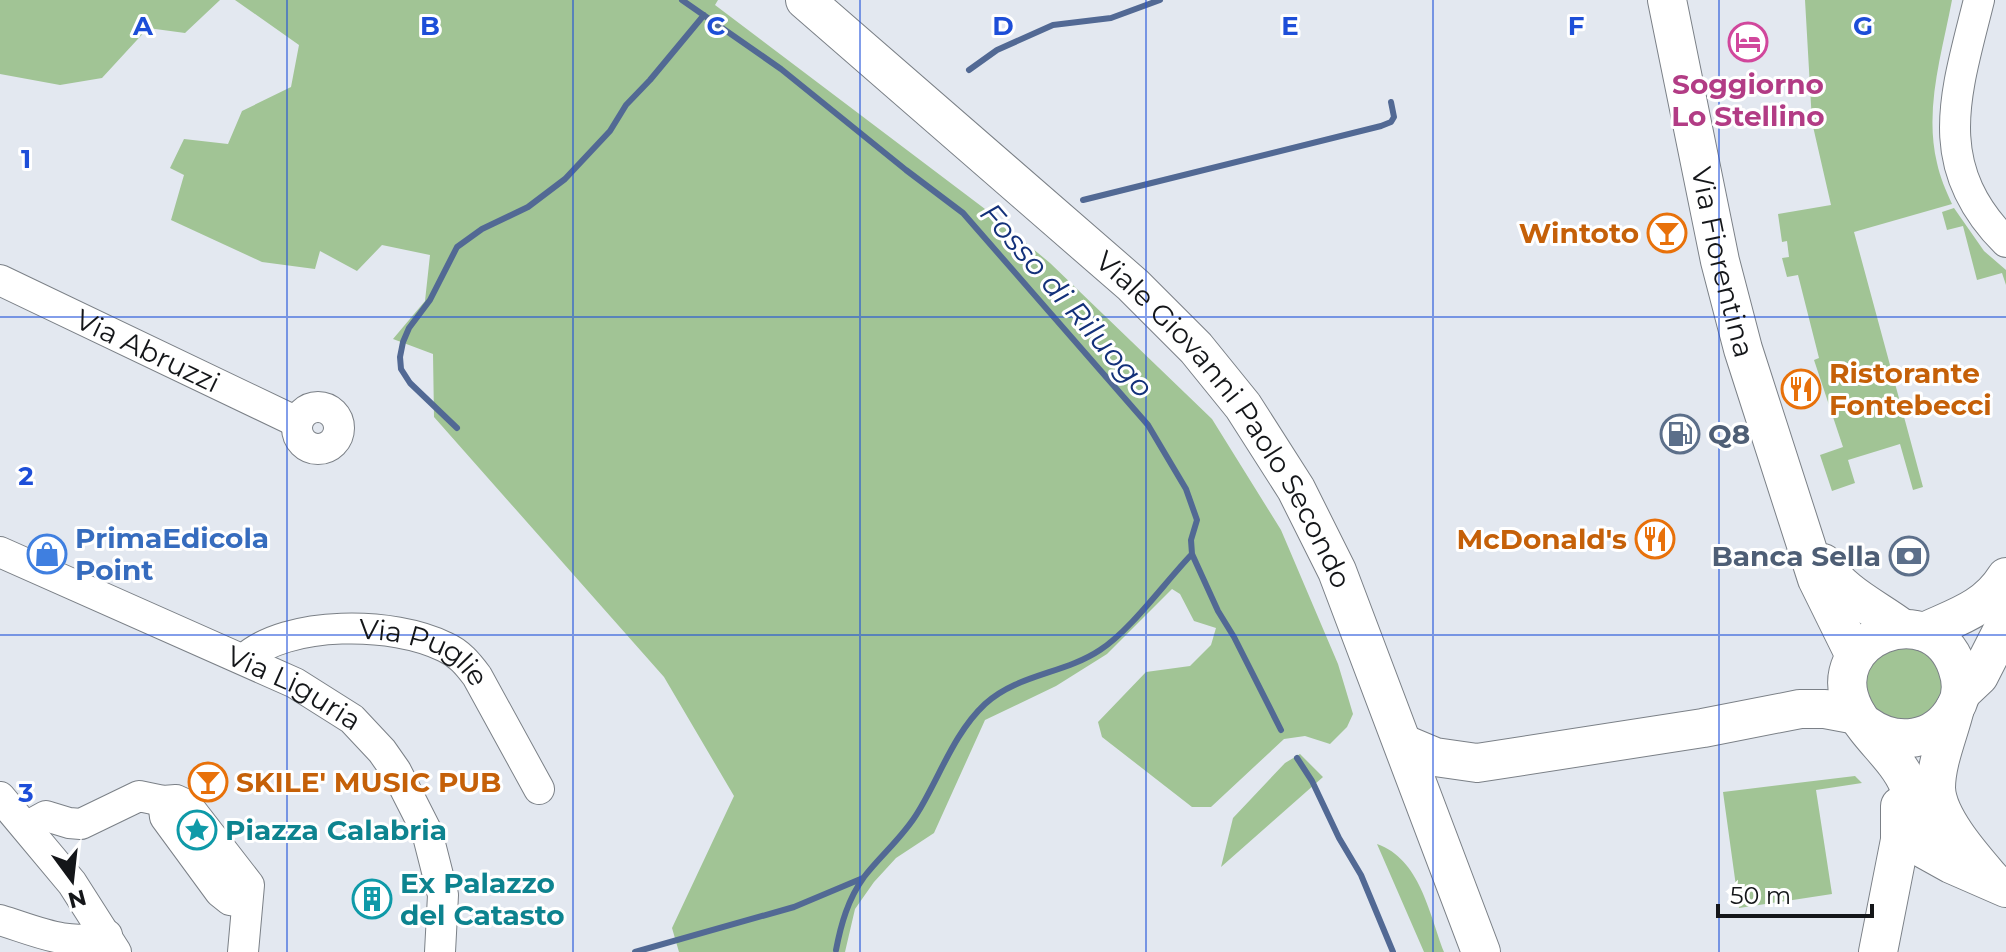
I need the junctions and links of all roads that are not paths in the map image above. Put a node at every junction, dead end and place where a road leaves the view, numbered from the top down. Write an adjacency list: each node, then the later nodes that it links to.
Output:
1 (805, 0): 17 (main road, Viale Giovanni Paolo Secondo)
2 (1667, 0): 7 (main road, Via Fiorentina)
3 (1979, 0): 4 (street)
4 (2006, 242)
5 (0, 280): 6 (street, Via Abruzzi)
6 (297, 422)
7 (1799, 518): 11 (main road, Via Fiorentina); 13 (main road, Via Fiorentina)
8 (0, 552): 12 (street, Via Liguria)
9 (2006, 577): 11 (main road)
10 (2006, 623): 14 (main road)
11 (1914, 630): 13 (main road); 14 (main road, Via Fiorentina)
12 (244, 659): 19 (street, Via Puglie); 30 (street, Via Liguria)
13 (1852, 666): 15 (main road); 16 (main road, Via Fiorentina)
14 (1958, 700): 16 (main road); 22 (main road)
15 (1800, 709): 16 (main road); 18 (main road)
16 (1868, 729): 24 (main road, Via Fiorentina); 26 (main road, Via Fiorentina)
17 (1404, 744): 18 (main road); 21 (main road, Viale Giovanni Paolo Secondo)
18 (1477, 763): 21 (main road)
19 (539, 789)
20 (0, 797): 23 (street)
21 (1425, 803): 31 (main road, Viale Giovanni Paolo Secondo)
22 (1940, 808): 24 (main road); 25 (main road)
23 (26, 827): 28 (street); 29 (street)
24 (1928, 852): 25 (main road); 26 (main road)
25 (2000, 885)
26 (1890, 893): 32 (main road, Via Fiorentina)
27 (0, 920): 28 (street)
28 (112, 944)
29 (243, 952)
30 (440, 952)
31 (1481, 952)
32 (1878, 952)

